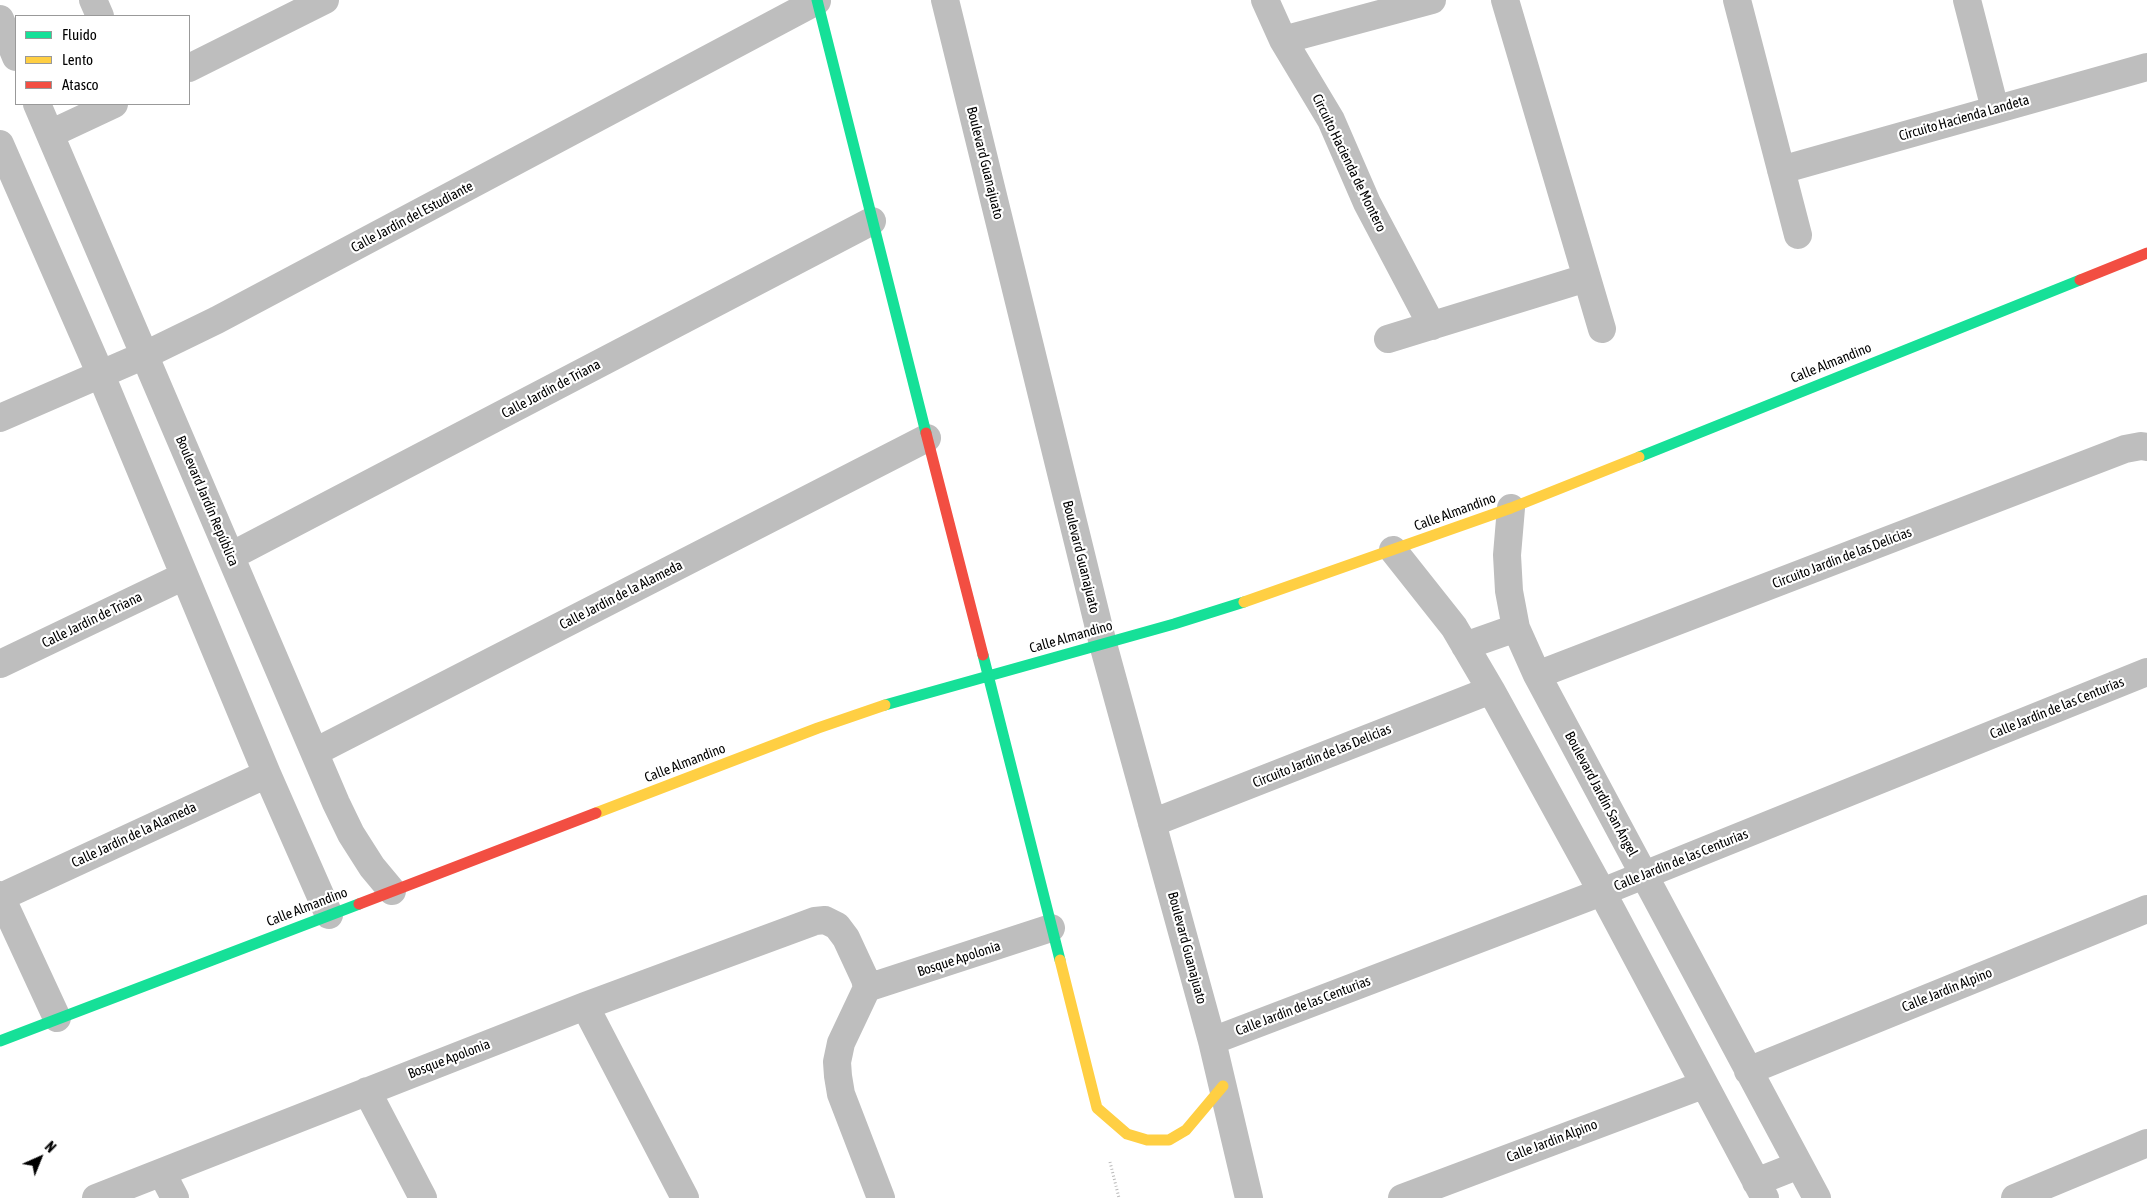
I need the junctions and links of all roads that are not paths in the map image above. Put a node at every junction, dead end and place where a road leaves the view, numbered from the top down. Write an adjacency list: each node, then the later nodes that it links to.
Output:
1 (92, 0): 10 (street)
2 (326, 0): 15 (street)
3 (945, 0): 40 (street, Boulevard Guanajuato)
4 (1266, 0): 12 (street, Circuito Hacienda de Montero)
5 (1432, 0): 12 (street)
6 (1505, 0): 26 (street)
7 (1737, 0): 21 (street)
8 (1967, 0): 18 (street)
9 (817, 1): 23 (street); 30 (street, Calle Jardín del Estudiante)
10 (100, 15)
11 (0, 19): 13 (street)
12 (1283, 40): 27 (street, Circuito Hacienda de Montero)
13 (15, 55)
14 (2147, 67): 18 (street, Circuito Hacienda Landeta)
15 (190, 68)
16 (37, 105): 19 (street, Boulevard Jardín República)
17 (112, 105): 19 (street)
18 (1995, 109): 21 (street, Circuito Hacienda Landeta)
19 (50, 134): 30 (street, Boulevard Jardín República)
20 (0, 144): 22 (street)
21 (1782, 170): 24 (street)
22 (6, 175): 31 (street)
23 (872, 221): 33 (street); 37 (street, Calle Jardín de Triana)
24 (1798, 235)
25 (2147, 253): 35 (street, Calle Almandino)
26 (1586, 278): 27 (street); 28 (street)
27 (1432, 326): 29 (street)
28 (1602, 329)
29 (1388, 339)
30 (145, 355): 31 (street, Calle Jardín del Estudiante); 37 (street, Boulevard Jardín República)
31 (101, 375): 32 (street, Calle Jardín del Estudiante); 38 (street)
32 (0, 418)
33 (927, 438): 45 (street); 47 (street, Calle Jardín de la Alameda)
34 (2147, 447): 44 (street, Circuito Jardín de las Delicias)
35 (1511, 508): 36 (street, Calle Almandino); 39 (street, Boulevard Jardín San Ángel)
36 (1394, 550): 40 (street, Calle Almandino); 41 (street)
37 (231, 556): 47 (street, Boulevard Jardín República)
38 (184, 576): 42 (street, Calle Jardín de Triana); 48 (street)
39 (1516, 628): 41 (street); 44 (street, Boulevard Jardín San Ángel)
40 (1103, 644): 45 (street, Calle Almandino); 49 (street, Boulevard Guanajuato)
41 (1465, 646): 46 (street)
42 (0, 664)
43 (2147, 672): 50 (street, Calle Jardín de las Centurias)
44 (1537, 675): 50 (street, Boulevard Jardín San Ángel)
45 (987, 677): 51 (street, Calle Almandino); 56 (street)
46 (1491, 690): 49 (street, Circuito Jardín de las Delicias); 52 (street)
47 (315, 752): 51 (street, Boulevard Jardín República)
48 (267, 774): 53 (street, Calle Jardín de la Alameda); 55 (street)
49 (1152, 823): 61 (street, Boulevard Guanajuato)
50 (1644, 875): 52 (street, Calle Jardín de las Centurias); 62 (street, Boulevard Jardín San Ángel)
51 (392, 891): 55 (street, Calle Almandino)
52 (1602, 892): 61 (street, Calle Jardín de las Centurias); 63 (street)
53 (0, 896): 59 (street)
54 (2147, 909): 62 (street, Calle Jardín Alpino)
55 (329, 915): 59 (street, Calle Almandino)
56 (1051, 928): 57 (street, Bosque Apolonia); 64 (street)
57 (866, 988): 58 (street, Bosque Apolonia); 74 (street)
58 (585, 1006): 65 (street, Bosque Apolonia); 73 (street)
59 (57, 1018): 60 (street, Calle Almandino)
60 (0, 1041)
61 (1212, 1041): 64 (street, Boulevard Guanajuato)
62 (1748, 1070): 67 (street, Boulevard Jardín San Ángel)
63 (1703, 1085): 69 (street); 76 (street, Calle Jardín Alpino)
64 (1223, 1086): 75 (street, Boulevard Guanajuato)
65 (367, 1091): 68 (street, Bosque Apolonia); 72 (street)
66 (2147, 1143): 78 (street)
67 (1799, 1165): 69 (street); 77 (street, Boulevard Jardín San Ángel)
68 (162, 1173): 70 (street, Bosque Apolonia); 71 (street)
69 (1760, 1190)
70 (96, 1198)
71 (175, 1198)
72 (423, 1198)
73 (685, 1198)
74 (881, 1198)
75 (1249, 1198)
76 (1402, 1198)
77 (1817, 1198)
78 (2015, 1198)

